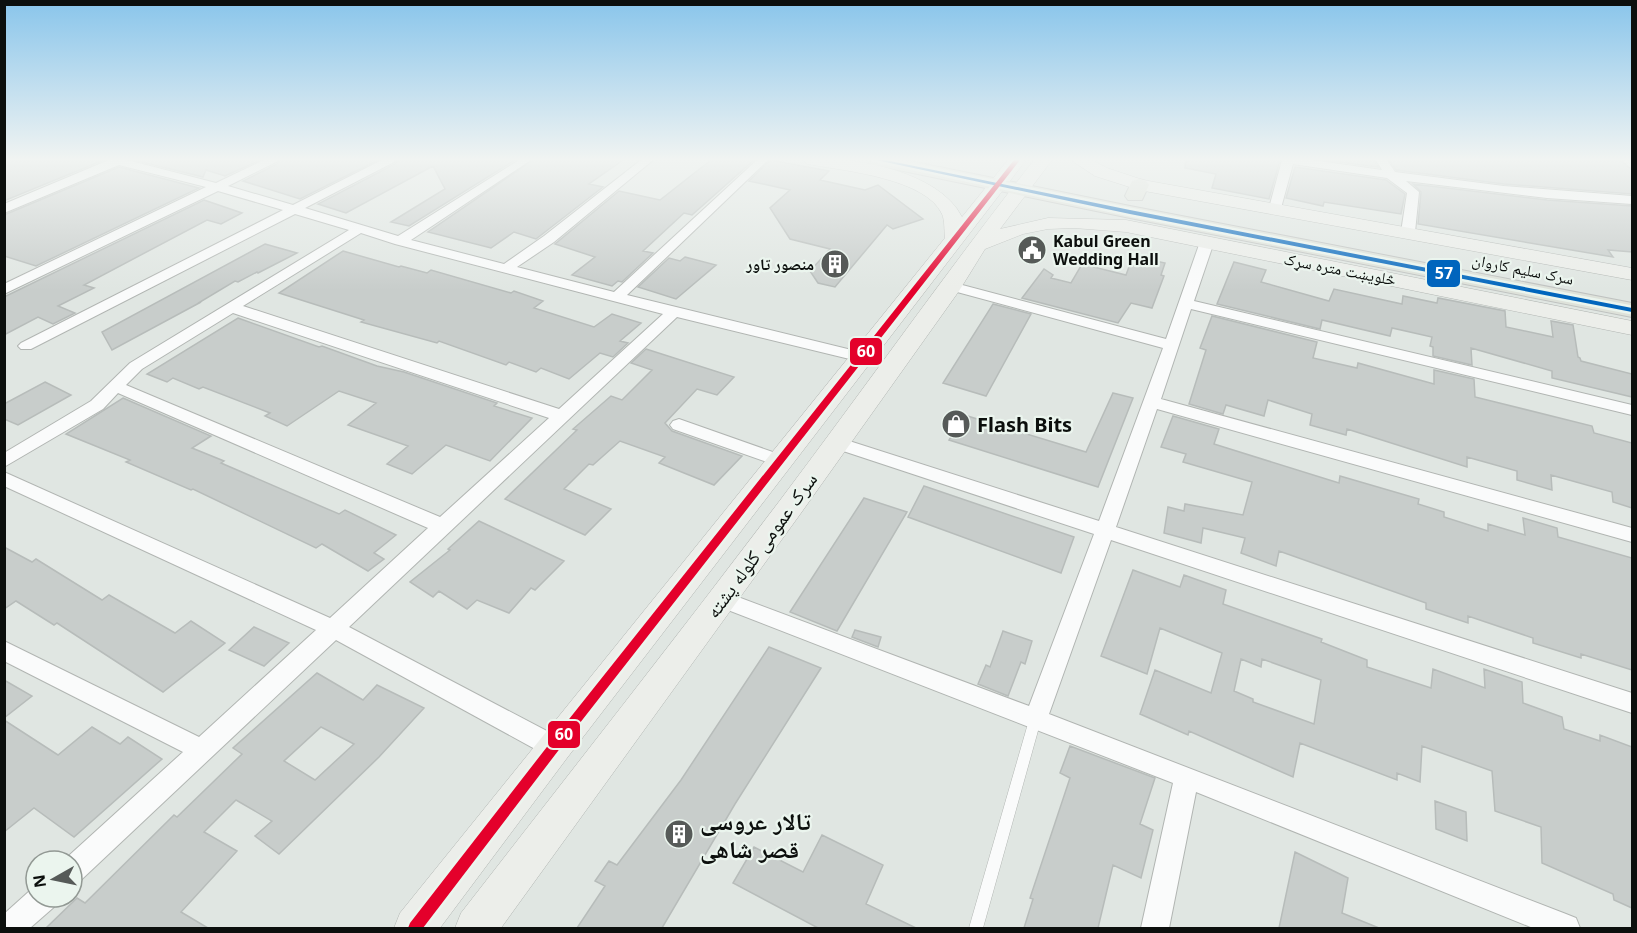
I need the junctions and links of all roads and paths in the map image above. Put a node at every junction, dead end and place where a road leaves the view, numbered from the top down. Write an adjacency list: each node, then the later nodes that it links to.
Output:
1 (181, 204): 23 (street)
2 (275, 204): 14 (street)
3 (304, 204): 14 (street)
4 (458, 204): 17 (street)
5 (593, 204): 20 (street)
6 (717, 204): 25 (street)
7 (943, 204): 18 (main road)
8 (996, 204): 18 (main road, سرک عمومی کلوله پشته)
9 (1127, 204): 12 (main road)
10 (1276, 204): 13 (street)
11 (1412, 204): 16 (street)
12 (1132, 205): 13 (main road, څلویښت متره سړک); 18 (main road, څلویښت متره سړک); 19 (main road, څلویښت متره سړک); 24 (main road, سرک سلیم کاروان); 28 (main road)
13 (1275, 208): 16 (main road, څلویښت متره سړک)
14 (293, 209): 15 (street); 32 (street)
15 (359, 229): 17 (street); 27 (street)
16 (1408, 232): 21 (main road, څلویښت متره سړک)
17 (400, 241): 20 (street)
18 (966, 242): 22 (main road, سرک عمومی کلوله پشته); 33 (main road, سرک عمومی کلوله پشته)
19 (1207, 242): 26 (street); 30 (main road, څلویښت متره سړک)
20 (507, 268): 25 (street)
21 (1632, 274)
22 (951, 286): 31 (street); 39 (main road, سرک عمومی کلوله پشته)
23 (4, 290)
24 (1632, 290)
25 (618, 296): 29 (street)
26 (1185, 303): 31 (street); 36 (street)
27 (231, 307): 34 (street); 37 (street)
28 (1632, 310)
29 (674, 312): 33 (street); 37 (street)
30 (1632, 328)
31 (1171, 345): 35 (street)
32 (26, 346)
33 (861, 357): 41 (main road, سرک عمومی کلوله پشته)
34 (117, 387): 40 (street); 43 (street)
35 (1152, 402): 44 (street); 45 (street)
36 (1632, 410)
37 (561, 416): 43 (street)
38 (679, 425): 41 (street)
39 (837, 443): 44 (street); 46 (main road, سرک عمومی کلوله پشته)
40 (4, 461)
41 (781, 461): 51 (main road, سرک عمومی کلوله پشته)
42 (4, 478): 47 (street)
43 (442, 526): 47 (street)
44 (1103, 532): 49 (street); 50 (street)
45 (1632, 536)
46 (722, 599): 50 (street); 58 (main road, سرک عمومی کلوله پشته)
47 (334, 630): 51 (street); 52 (street)
48 (4, 650): 52 (street)
49 (1632, 703)
50 (1035, 720): 53 (street); 59 (lane)
51 (554, 747): 57 (main road, سرک عمومی کلوله پشته)
52 (202, 750): 54 (street)
53 (1187, 777): 60 (street); 61 (street)
54 (84, 860)
55 (31, 909): 56 (street)
56 (10, 928)
57 (415, 928)
58 (476, 928)
59 (976, 928)
60 (1155, 928)
61 (1566, 928)

